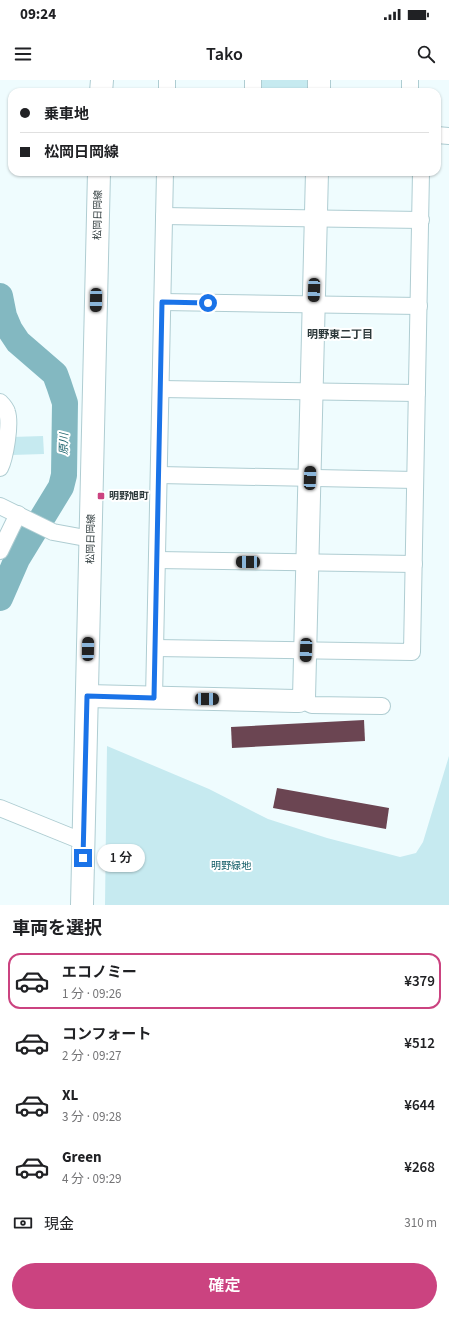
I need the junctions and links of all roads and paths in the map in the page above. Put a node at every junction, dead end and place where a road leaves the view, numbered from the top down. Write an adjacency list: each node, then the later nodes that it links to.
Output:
1 (99, 176): 21 (street, 松岡日岡線)
2 (165, 176): 5 (street)
3 (317, 176): 6 (street)
4 (421, 176): 7 (street)
5 (164, 216): 6 (street); 8 (street)
6 (316, 218): 7 (street); 9 (street)
7 (421, 220): 10 (street)
8 (162, 302): 9 (street); 11 (street)
9 (314, 305): 10 (street); 12 (street)
10 (419, 306): 13 (street)
11 (161, 389): 12 (street); 16 (street)
12 (312, 392): 13 (street); 17 (street)
13 (417, 393): 18 (street)
14 (0, 402): 15 (street)
15 (0, 468)
16 (159, 476): 17 (street); 23 (street)
17 (310, 478): 18 (street); 24 (street)
18 (416, 480): 25 (street)
19 (0, 506): 20 (street)
20 (20, 515): 21 (street); 22 (street)
21 (91, 539): 28 (street, 松岡日岡線)
22 (0, 551)
23 (157, 560): 24 (street); 26 (street)
24 (308, 562): 25 (street); 27 (street)
25 (414, 564): 27 (street)
26 (155, 648): 27 (street); 29 (street)
27 (306, 650): 30 (street)
28 (87, 696): 29 (street); 33 (street, 松岡日岡線)
29 (154, 698): 30 (street)
30 (301, 700): 31 (street)
31 (382, 706)
32 (0, 808): 33 (street)
33 (84, 842): 34 (street, 松岡日岡線)
34 (82, 905)

